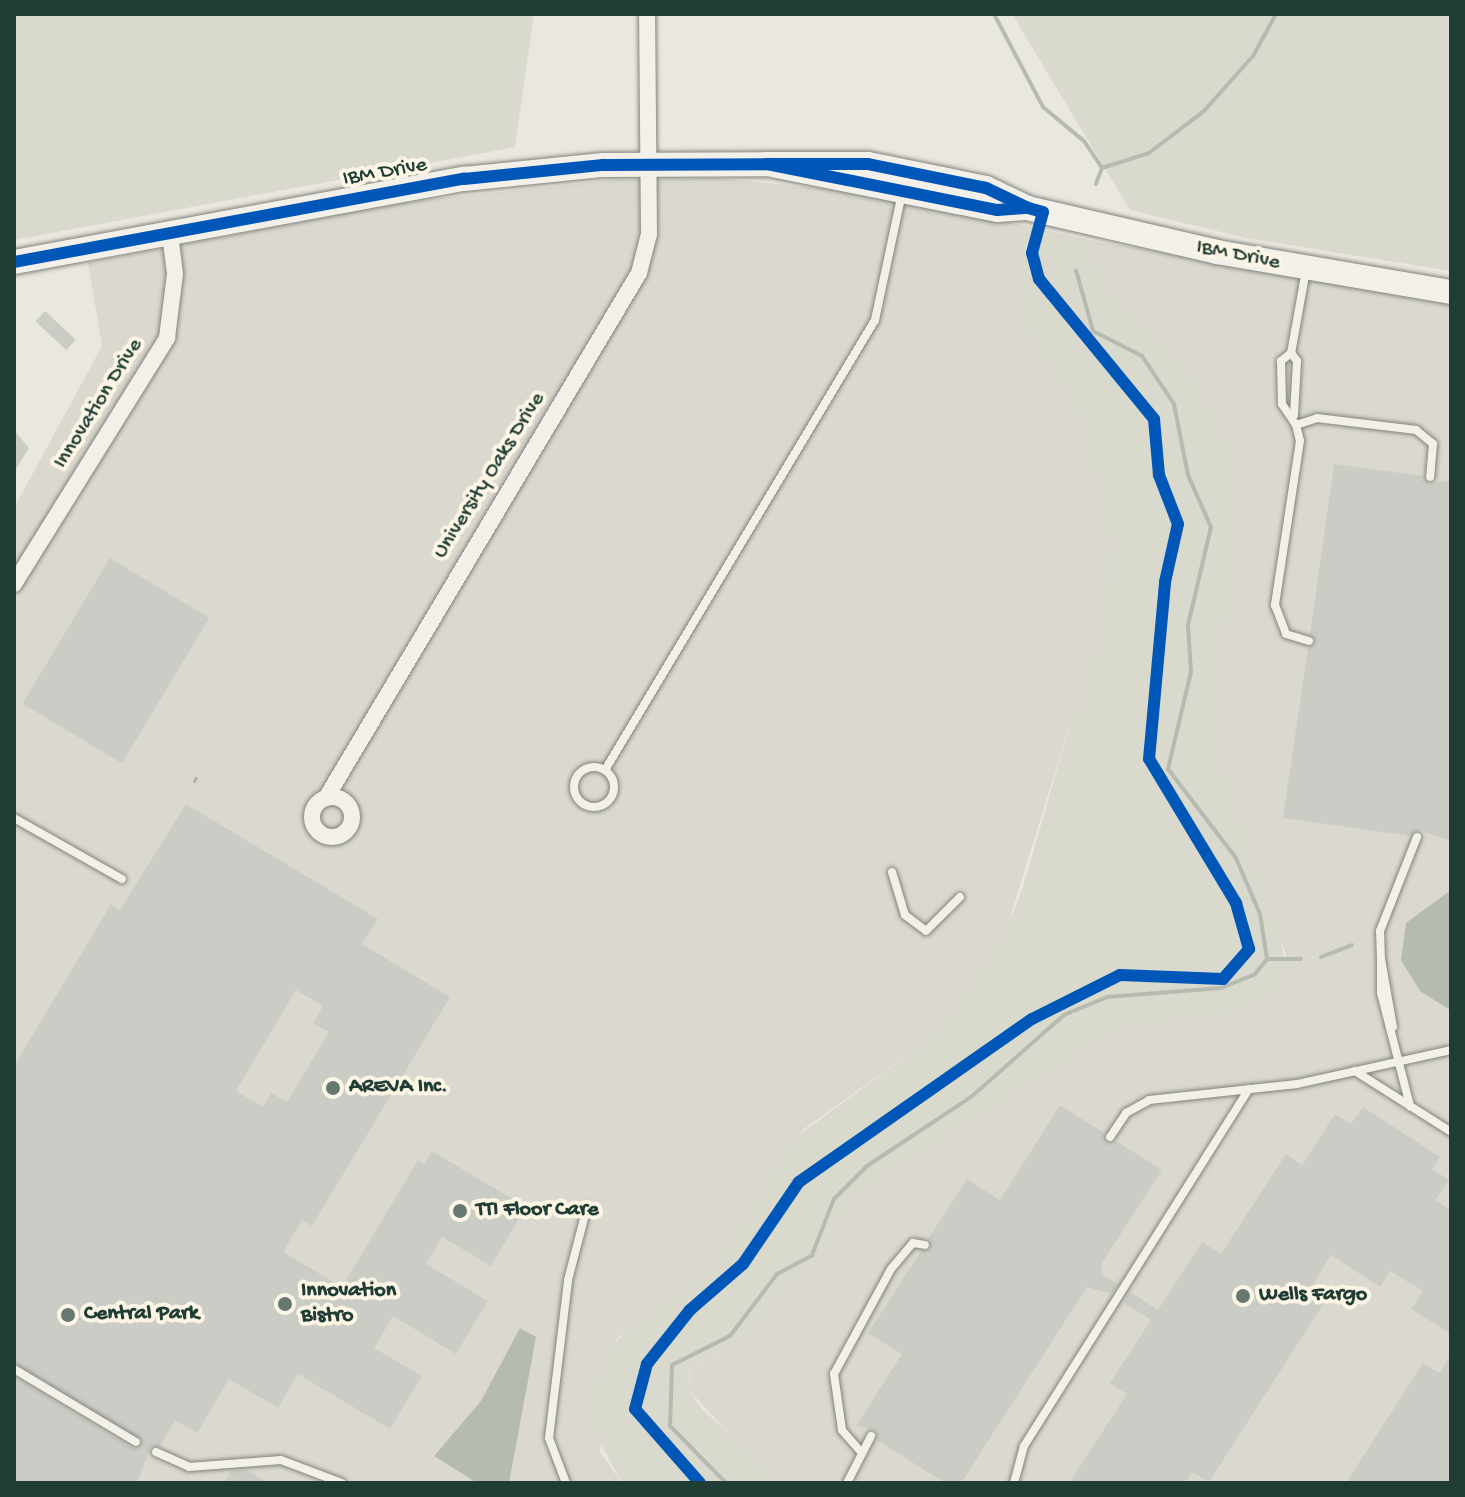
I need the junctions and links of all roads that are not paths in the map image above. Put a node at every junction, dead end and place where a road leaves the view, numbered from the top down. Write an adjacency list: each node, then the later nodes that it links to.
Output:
1 (647, 14): 2 (street, University Oaks Drive)
2 (649, 163): 3 (street, IBM Drive); 6 (street, IBM Drive); 16 (street, University Oaks Drive)
3 (767, 164): 4 (street, IBM Drive); 5 (street, IBM Drive)
4 (903, 190): 5 (street, IBM Drive); 15 (lane)
5 (1028, 208): 8 (street, IBM Drive)
6 (170, 234): 7 (street, IBM Drive); 13 (street, Innovation Drive)
7 (14, 262)
8 (1306, 269): 9 (street, IBM Drive); 10 (lane)
9 (1451, 292)
10 (1291, 353): 11 (lane); 11 (lane)
11 (1295, 420): 12 (lane); 14 (lane)
12 (1430, 477)
13 (14, 584)
14 (1309, 641)
15 (605, 770): 15 (lane)
16 (326, 798)
17 (14, 818): 20 (lane)
18 (1417, 837): 23 (lane)
19 (892, 872): 21 (lane)
20 (122, 879)
21 (960, 897)
22 (1451, 1050): 23 (lane)
23 (1400, 1059): 24 (lane); 26 (lane)
24 (1355, 1071): 25 (lane); 26 (lane)
25 (1249, 1089): 28 (lane); 39 (lane)
26 (1410, 1106): 27 (lane)
27 (1451, 1132)
28 (1110, 1137)
29 (587, 1207): 37 (lane)
30 (925, 1245): 35 (lane)
31 (14, 1369): 33 (lane)
32 (871, 1436): 35 (lane)
33 (136, 1442)
34 (156, 1452): 36 (lane)
35 (861, 1452): 38 (lane)
36 (342, 1483)
37 (566, 1483)
38 (847, 1483)
39 (1014, 1483)

